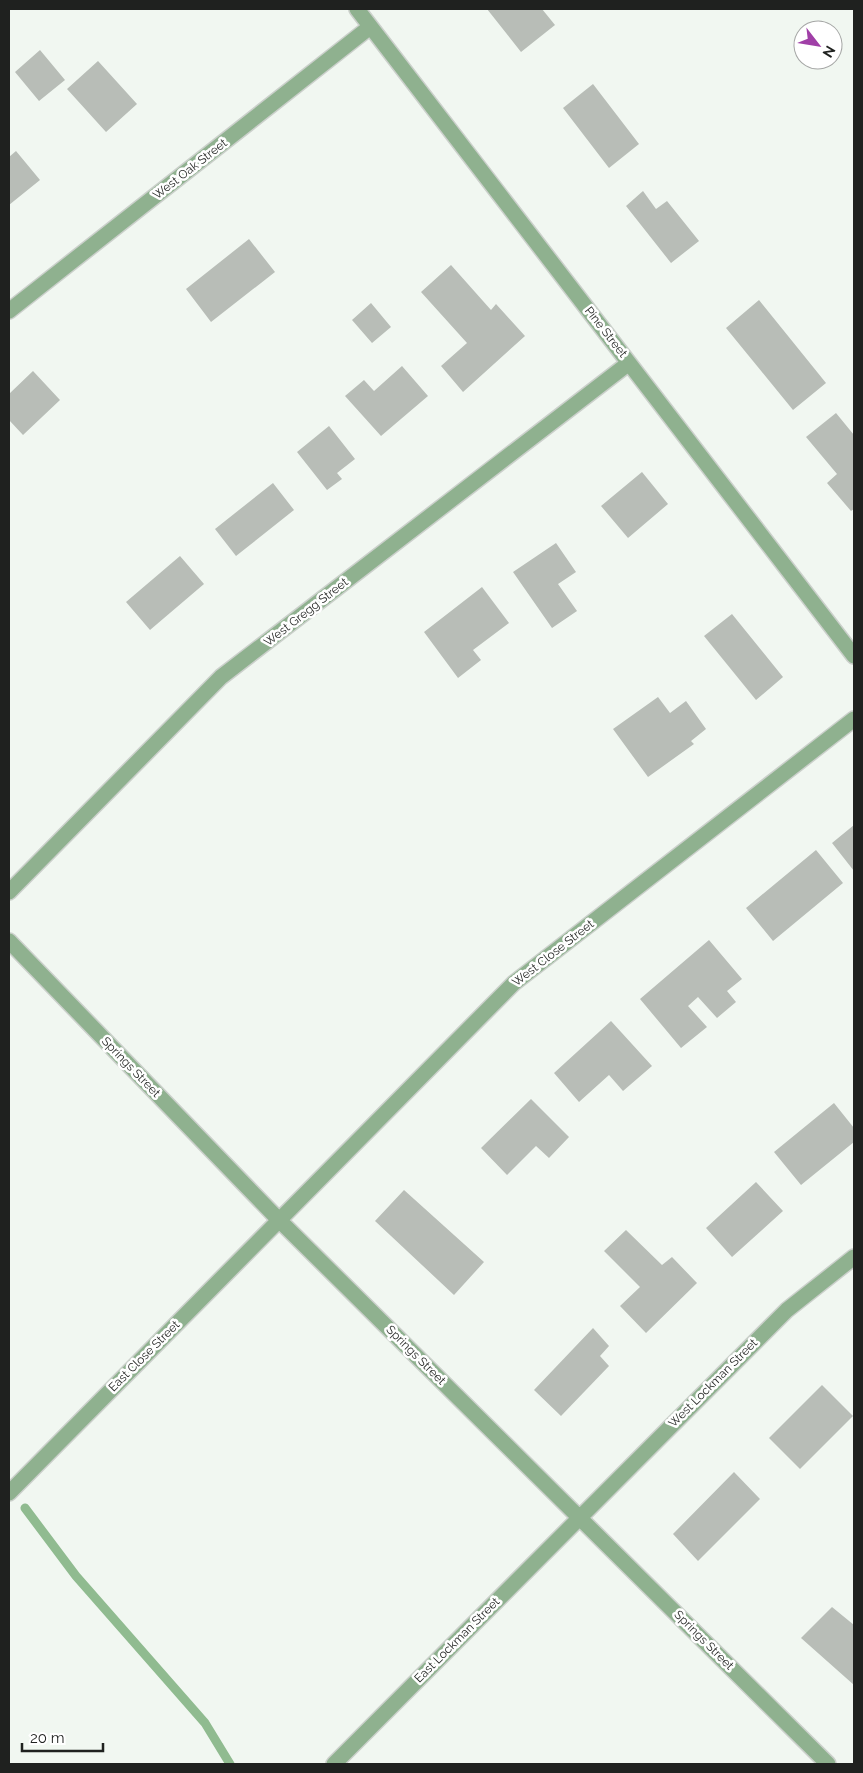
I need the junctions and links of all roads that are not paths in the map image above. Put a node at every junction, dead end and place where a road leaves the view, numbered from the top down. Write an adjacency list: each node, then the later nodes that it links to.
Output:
1 (357, 9): 2 (street, Pine Street)
2 (370, 27): 3 (street, West Oak Street); 4 (street, Pine Street)
3 (9, 311)
4 (629, 363): 5 (street, Pine Street); 7 (street, West Gregg Street)
5 (854, 656)
6 (854, 719): 9 (street, West Close Street)
7 (9, 892)
8 (9, 942): 9 (street, Springs Street)
9 (279, 1220): 11 (street, East Close Street); 12 (street, Springs Street)
10 (854, 1257): 12 (street, West Lockman Street)
11 (9, 1492)
12 (579, 1516): 13 (street, East Lockman Street); 14 (street, Springs Street)
13 (334, 1764)
14 (828, 1764)

